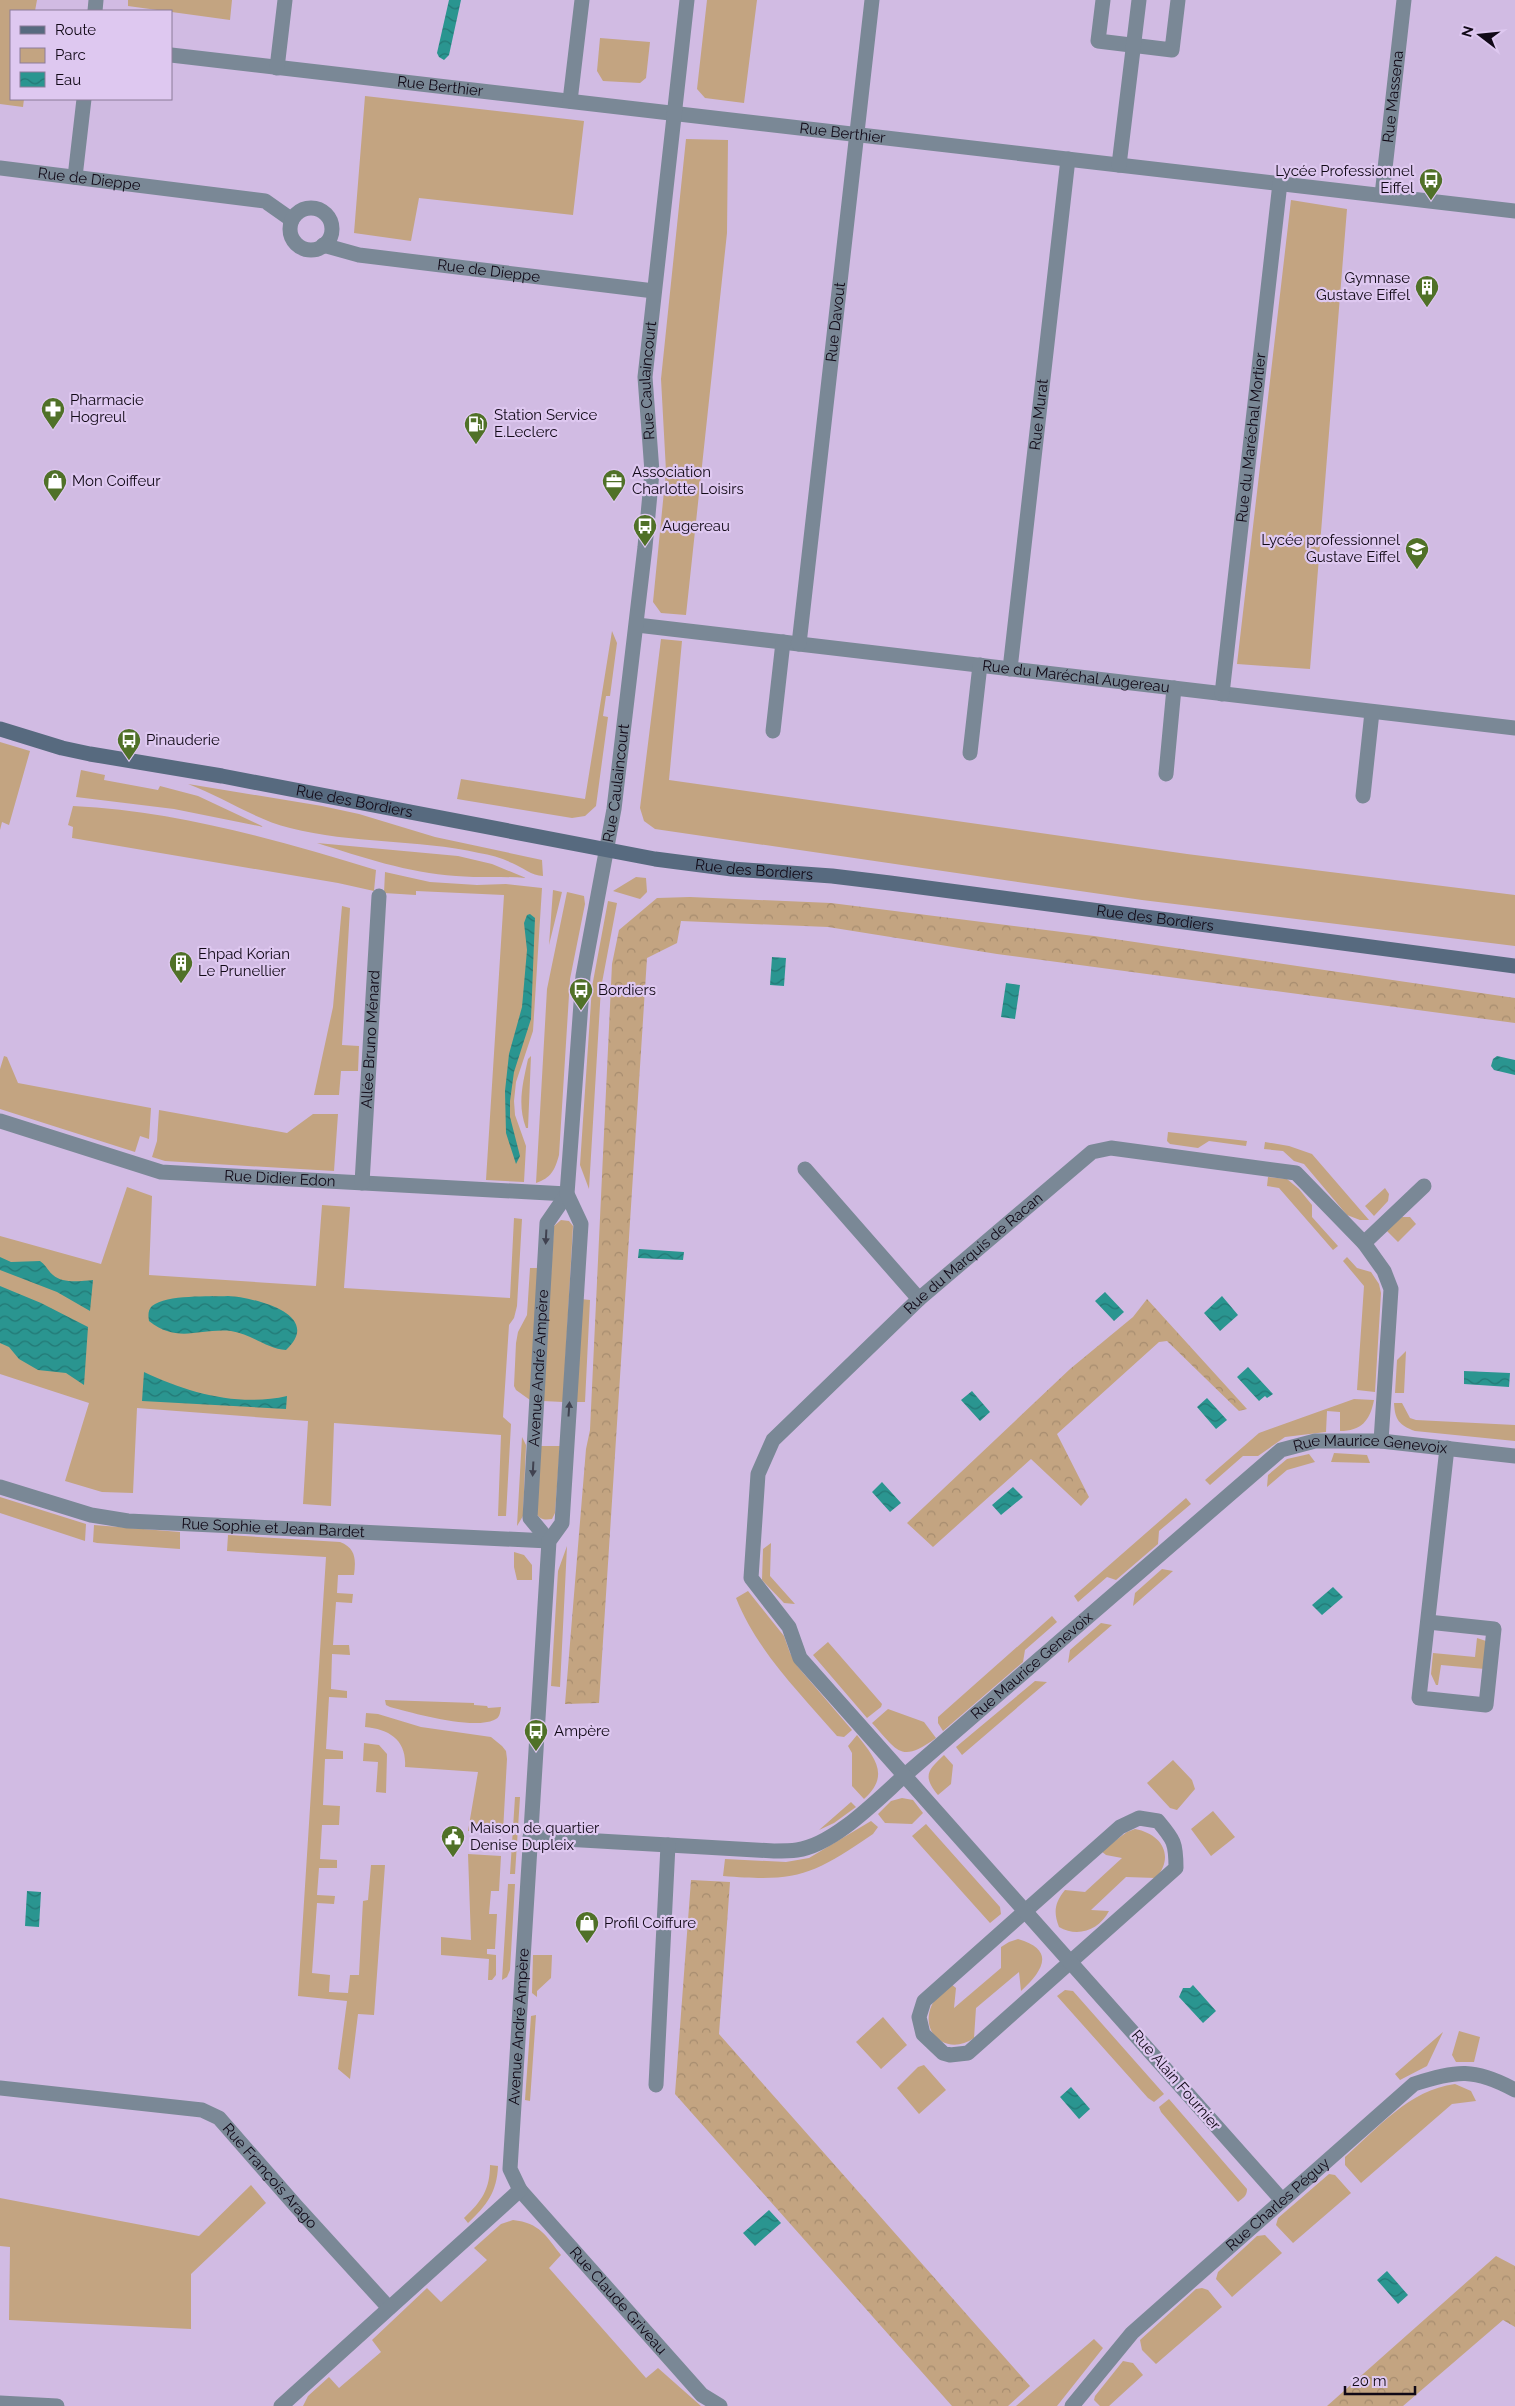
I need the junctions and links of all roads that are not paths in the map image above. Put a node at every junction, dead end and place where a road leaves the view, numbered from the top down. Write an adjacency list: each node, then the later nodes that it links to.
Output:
1 (285, 0): 11 (street)
2 (582, 0): 13 (street)
3 (687, 0): 14 (street, Rue Caulaincourt)
4 (872, 0): 15 (street, Rue Davout)
5 (1103, 0): 9 (street)
6 (1139, 0): 9 (street)
7 (1178, 0): 9 (street)
8 (1404, 0): 21 (street, Rue Massena)
9 (1133, 45): 17 (street)
10 (172, 55): 11 (street, Rue Berthier)
11 (277, 68): 13 (street, Rue Berthier)
12 (84, 100): 19 (street)
13 (570, 101): 14 (street, Rue Berthier)
14 (675, 112): 15 (street, Rue Berthier); 25 (street, Rue Caulaincourt)
15 (857, 134): 16 (street, Rue Berthier); 28 (street, Rue Davout)
16 (1068, 159): 17 (street, Rue Berthier); 30 (street, Rue Murat)
17 (1119, 165): 20 (street, Rue Berthier)
18 (0, 168): 19 (street, Rue de Dieppe)
19 (75, 177): 23 (street, Rue de Dieppe)
20 (1280, 183): 21 (street, Rue Berthier); 32 (street, Rue du Maréchal Mortier)
21 (1382, 195): 22 (street, Rue Berthier)
22 (1515, 211)
23 (292, 220): 24 (street, Rue de Dieppe); 24 (street)
24 (323, 245): 25 (street, Rue de Dieppe)
25 (654, 291): 26 (street, Rue Caulaincourt)
26 (637, 625): 27 (street, Rue du Maréchal Augereau); 40 (street, Rue Caulaincourt)
27 (783, 642): 28 (street, Rue du Maréchal Augereau); 36 (street)
28 (799, 644): 29 (street, Rue du Maréchal Augereau)
29 (980, 666): 30 (street, Rue du Maréchal Augereau); 37 (street)
30 (1010, 669): 31 (street, Rue du Maréchal Augereau)
31 (1174, 688): 32 (street, Rue du Maréchal Augereau); 38 (street)
32 (1222, 694): 33 (street, Rue du Maréchal Augereau)
33 (1372, 712): 34 (street, Rue du Maréchal Augereau); 39 (street)
34 (1515, 728)
35 (0, 729): 40 (street, Rue des Bordiers)
36 (773, 731)
37 (970, 753)
38 (1166, 774)
39 (1362, 796)
40 (607, 851): 42 (street, Rue des Bordiers); 47 (street, Avenue André Ampère)
41 (379, 896): 45 (street, Allée Bruno Ménard)
42 (1515, 966)
43 (0, 1121): 45 (street, Rue Didier Edon)
44 (805, 1169): 49 (street)
45 (362, 1183): 47 (street, Rue Didier Edon)
46 (1424, 1186): 48 (street)
47 (567, 1194): 54 (street, Avenue André Ampère, one-way to 47); 54 (street, Avenue André Ampère, one-way to 54)
48 (1364, 1243): 49 (street, Rue du Marquis de Racan); 50 (street, Rue du Marquis de Racan)
49 (919, 1299): 56 (street, Rue du Marquis de Racan)
50 (1381, 1441): 51 (street, Rue Maurice Genevoix); 56 (street, Rue Maurice Genevoix)
51 (1447, 1448): 52 (street, Rue Maurice Genevoix); 55 (street)
52 (1515, 1456)
53 (0, 1487): 54 (street, Rue Sophie et Jean Bardet)
54 (549, 1541): 57 (street, Avenue André Ampère)
55 (1428, 1622): 55 (street)
56 (905, 1775): 58 (street, Rue Maurice Genevoix); 59 (street, Rue Alain Fournier)
57 (530, 1837): 58 (street, Rue Maurice Genevoix); 64 (street, Avenue André Ampère)
58 (668, 1845): 61 (street)
59 (1026, 1910): 60 (street, Rue Alain Fournier); 60 (street); 60 (street)
60 (1072, 1961): 65 (street, Rue Alain Fournier)
61 (656, 2085)
62 (0, 2088): 66 (street, Rue François Arago)
63 (1515, 2090): 65 (street, Rue Charles Péguy)
64 (520, 2190): 66 (street); 70 (street, Rue Claude Griveau)
65 (1281, 2199): 71 (street, Rue Charles Péguy)
66 (389, 2308): 69 (street)
67 (0, 2403): 68 (street)
68 (57, 2406)
69 (281, 2406)
70 (720, 2406)
71 (1072, 2406)

